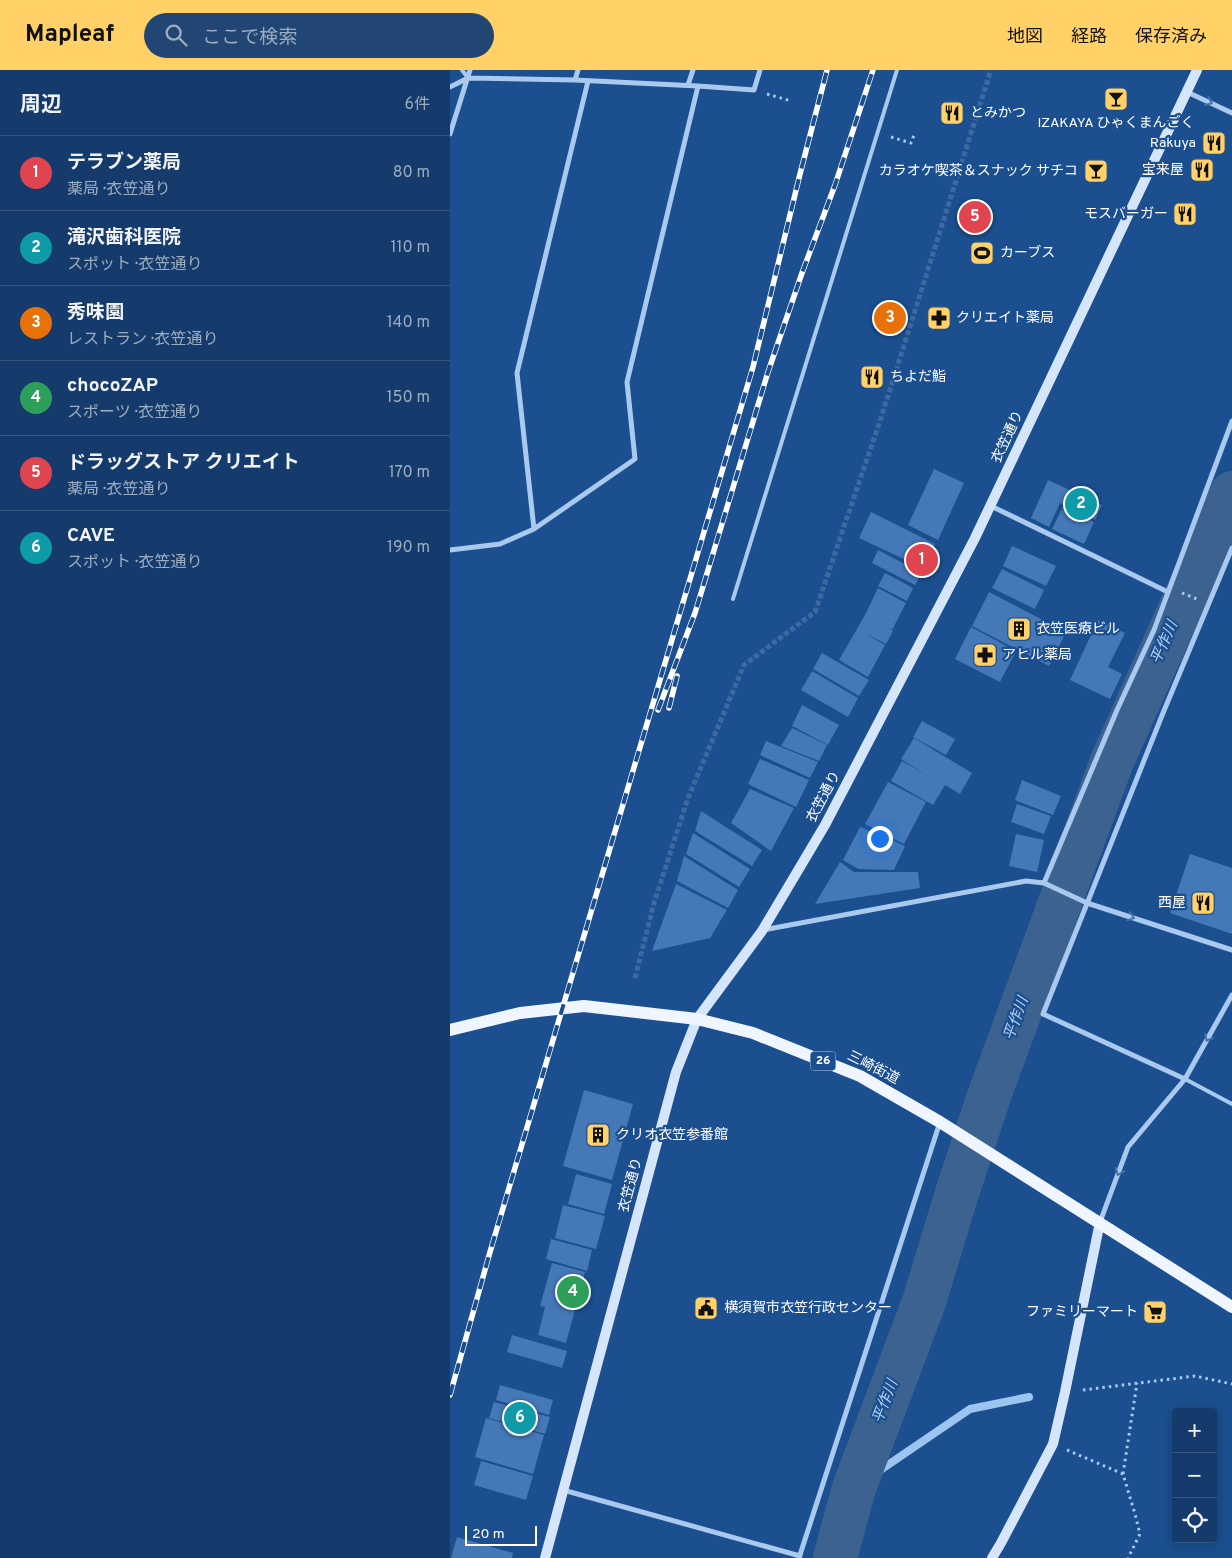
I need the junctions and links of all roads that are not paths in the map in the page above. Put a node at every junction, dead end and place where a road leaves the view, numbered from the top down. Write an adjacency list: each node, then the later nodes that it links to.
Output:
1 (462, 70): 8 (lane)
2 (470, 70): 8 (street)
3 (578, 70): 9 (street)
4 (693, 70): 11 (street)
5 (760, 70): 12 (street)
6 (896, 70): 23 (lane)
7 (1197, 70): 14 (street, 衣笠通り)
8 (468, 78): 9 (street); 13 (street); 16 (street)
9 (575, 80): 10 (street)
10 (588, 81): 11 (street); 19 (street)
11 (688, 85): 12 (street)
12 (698, 86): 19 (street)
13 (450, 88)
14 (1187, 92): 15 (street, one-way to 15); 18 (street, 衣笠通り)
15 (1232, 113)
16 (450, 134)
17 (1232, 421): 22 (street)
18 (990, 506): 22 (street); 26 (street, 衣笠通り)
19 (534, 529): 21 (street)
20 (1232, 548): 25 (street)
21 (450, 550)
22 (1168, 590): 24 (street)
23 (733, 599)
24 (1044, 883): 25 (street); 26 (street)
25 (1086, 902): 27 (street, one-way to 27); 31 (street)
26 (762, 930): 29 (street, 衣笠通り)
27 (1232, 950)
28 (1232, 995): 31 (street, one-way to 31)
29 (697, 1019): 30 (main road, 三崎街道 / 26); 33 (main road, 三崎街道 / 26); 36 (street, 衣笠通り)
30 (450, 1030)
31 (1185, 1079): 32 (lane); 34 (street, one-way to 34)
32 (1232, 1104)
33 (941, 1122): 34 (main road, 三崎街道 / 26); 37 (street)
34 (1100, 1222): 35 (main road, 三崎街道 / 26); 39 (street)
35 (1232, 1308)
36 (563, 1490): 37 (street); 38 (street, 衣笠通り)
37 (799, 1557)
38 (545, 1558)
39 (992, 1558)

